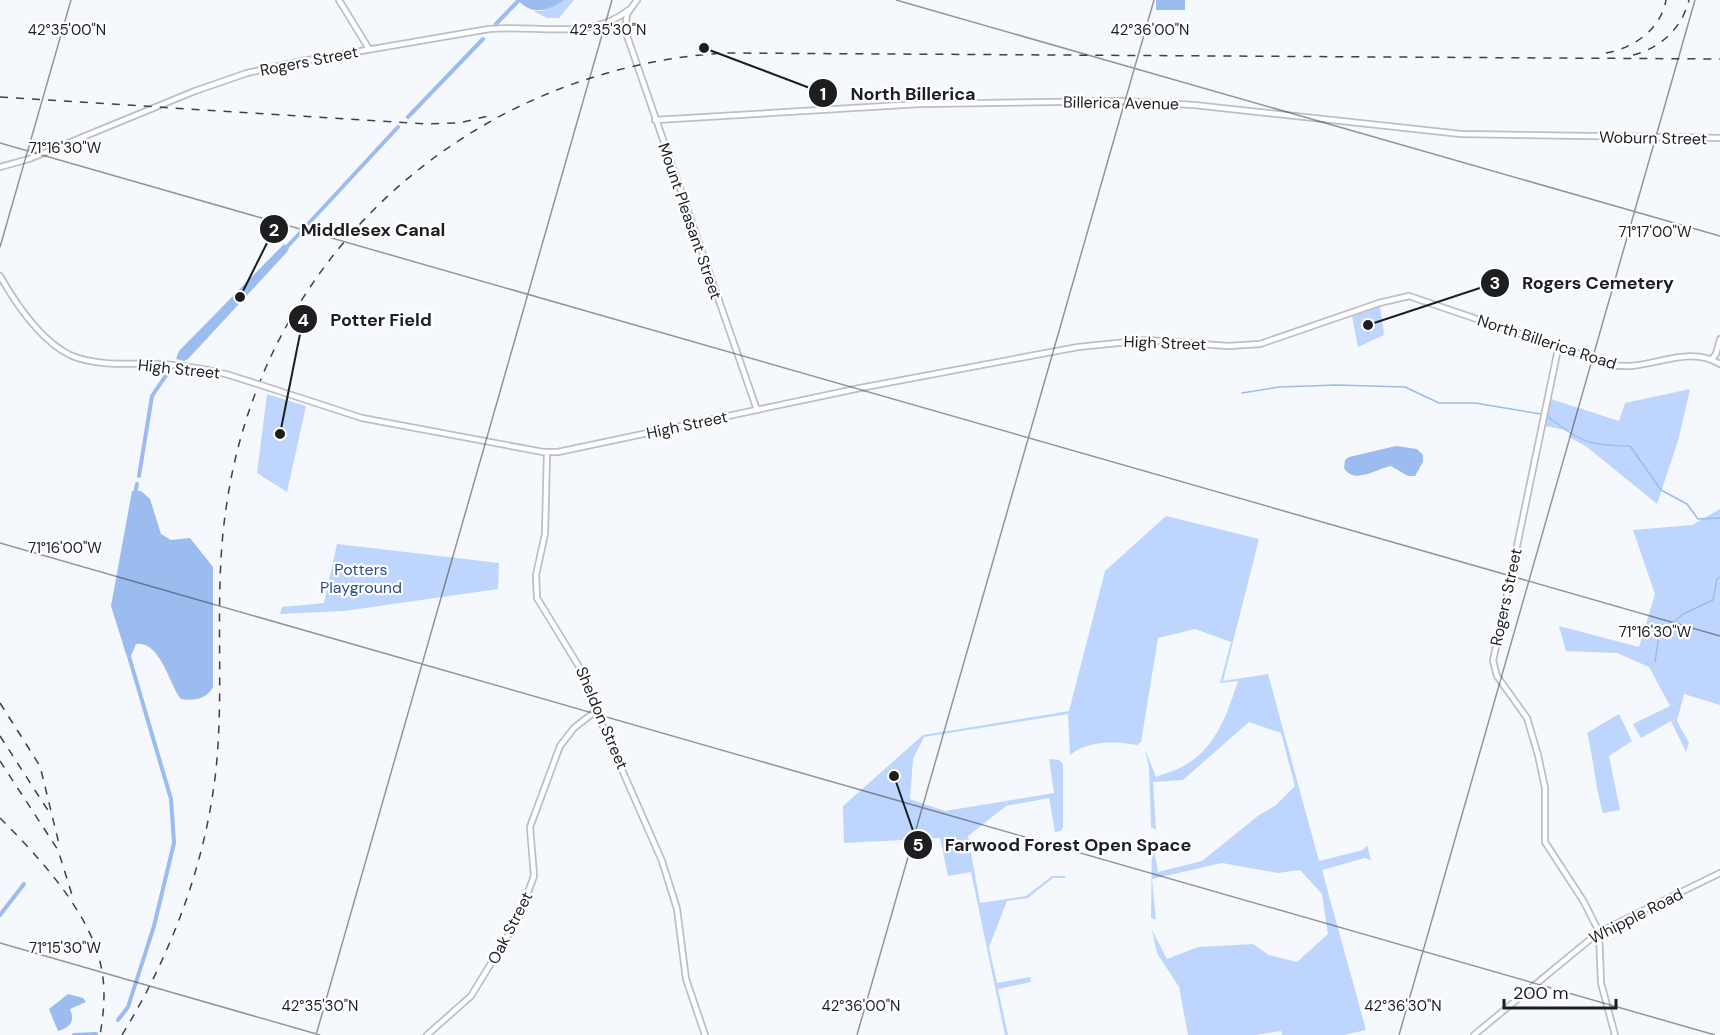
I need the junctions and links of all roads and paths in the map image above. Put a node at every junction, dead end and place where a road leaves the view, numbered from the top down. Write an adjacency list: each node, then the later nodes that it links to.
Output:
1 (339, 0): 6 (main road)
2 (637, 0): 3 (main road)
3 (630, 9): 4 (main road, Rogers Street); 5 (main road)
4 (604, 24): 5 (main road); 6 (main road, Rogers Street)
5 (625, 30): 7 (main road, Mount Pleasant Street)
6 (369, 49): 10 (main road, Rogers Street)
7 (655, 120): 8 (main road, Billerica Avenue); 17 (main road, Mount Pleasant Street)
8 (1586, 137): 9 (main road, Woburn Street)
9 (1720, 138)
10 (0, 167)
11 (0, 276): 18 (main road, High Street, bridge)
12 (1409, 296): 14 (main road, North Billerica Road); 17 (main road, High Street)
13 (1720, 339): 15 (main road)
14 (1558, 349): 15 (main road, North Billerica Road); 21 (main road, Rogers Street)
15 (1712, 359): 16 (main road, North Billerica Road)
16 (1720, 364)
17 (757, 411): 18 (main road, High Street)
18 (547, 453): 19 (main road, Sheldon Street)
19 (597, 710): 22 (main road, Oak Street); 23 (main road, Sheldon Street)
20 (1720, 873): 21 (main road, Whipple Road)
21 (1599, 932): 24 (main road, Whipple Road); 25 (main road, Rogers Street)
22 (427, 1035)
23 (705, 1035)
24 (1474, 1035)
25 (1615, 1035)

